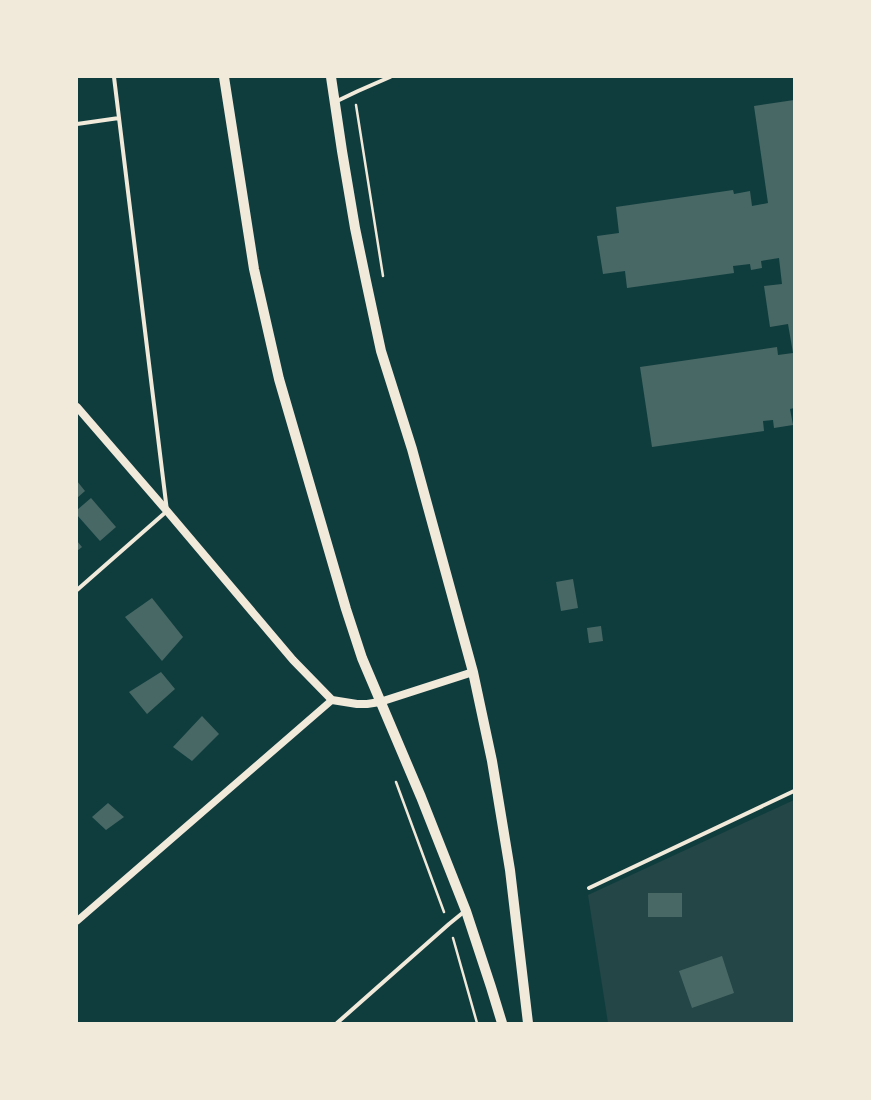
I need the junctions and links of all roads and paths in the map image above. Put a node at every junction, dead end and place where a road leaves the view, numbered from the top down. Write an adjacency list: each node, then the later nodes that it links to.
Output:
1 (114, 77): 6 (street)
2 (224, 77): 13 (main road)
3 (331, 77): 5 (main road)
4 (390, 77): 5 (street)
5 (335, 102): 11 (main road)
6 (119, 118): 7 (street); 9 (street)
7 (77, 124)
8 (77, 407): 9 (main road)
9 (167, 511): 10 (street); 12 (main road)
10 (77, 590)
11 (473, 672): 13 (main road); 20 (main road)
12 (332, 700): 13 (main road); 17 (street)
13 (380, 702): 16 (main road)
14 (794, 791): 15 (street)
15 (589, 888)
16 (466, 910): 18 (street); 19 (main road)
17 (77, 921)
18 (337, 1023)
19 (502, 1023)
20 (528, 1023)

